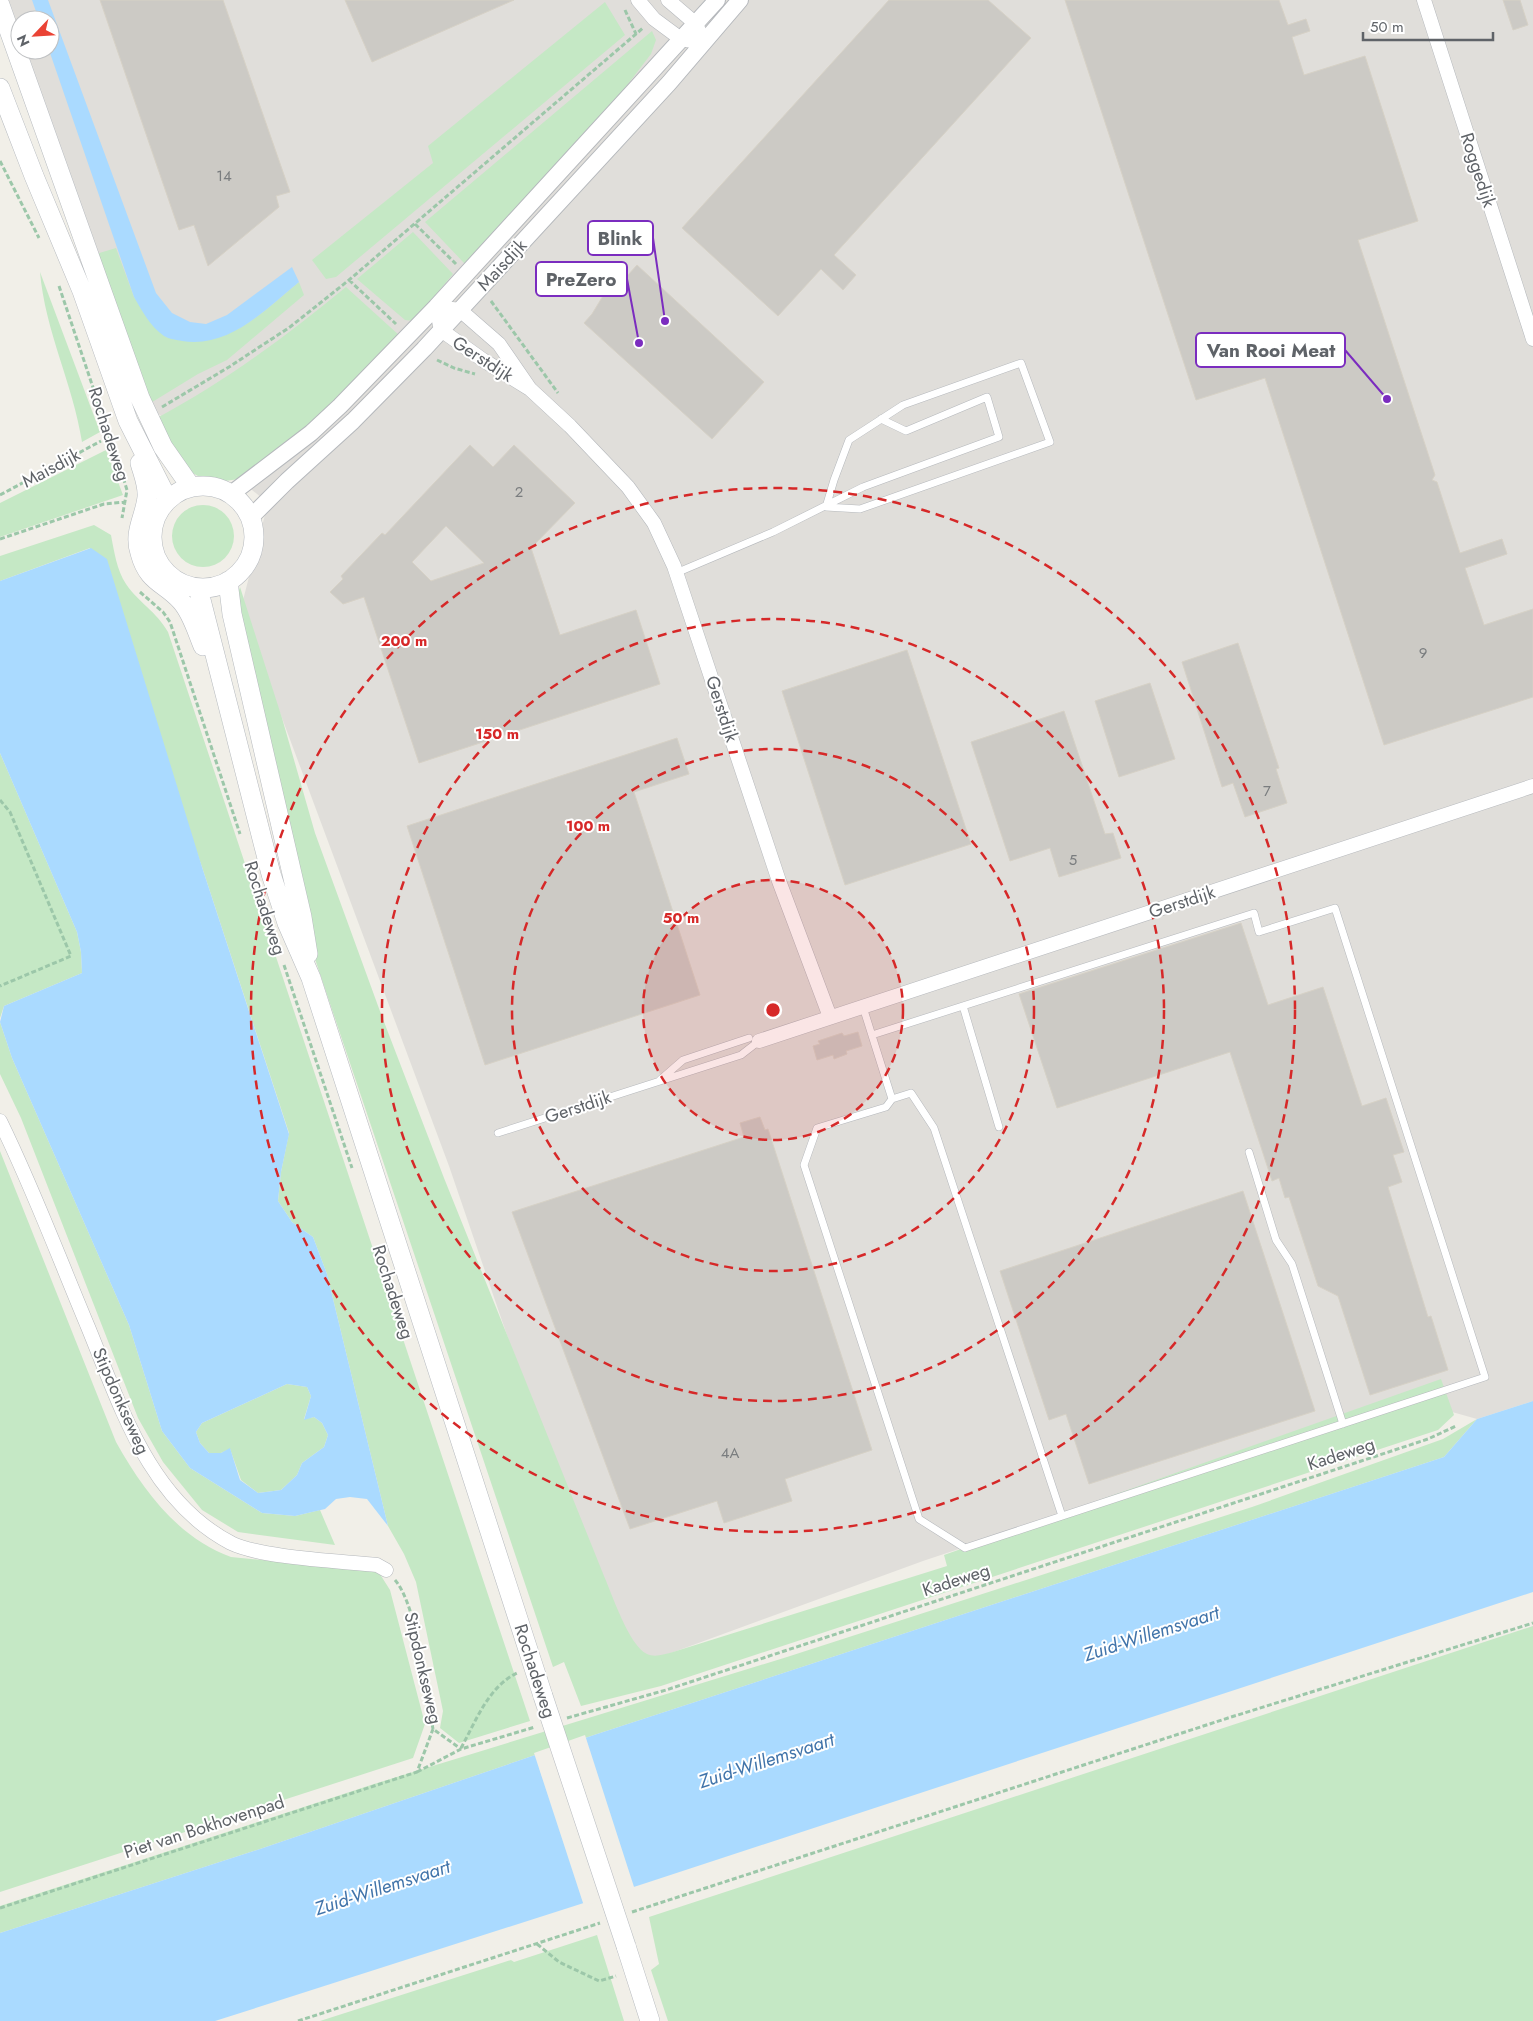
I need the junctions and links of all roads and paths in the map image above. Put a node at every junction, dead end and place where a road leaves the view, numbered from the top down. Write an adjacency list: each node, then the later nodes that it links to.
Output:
1 (638, 0): 8 (street)
2 (668, 0): 9 (street)
3 (717, 0): 9 (street, Maisdijk)
4 (740, 0): 12 (street, Maisdijk)
5 (1424, 0): 23 (street, Roggedijk)
6 (0, 5): 30 (main road)
7 (623, 5): 10 (path)
8 (654, 19): 10 (path); 11 (street)
9 (696, 24): 11 (street, Maisdijk); 12 (street)
10 (636, 34): 15 (path)
11 (680, 40): 12 (street); 17 (street, Maisdijk)
12 (704, 43): 19 (street, Maisdijk)
13 (0, 88): 27 (main road, Rochadeweg)
14 (0, 160): 16 (path)
15 (415, 224): 17 (path); 25 (path)
16 (41, 243)
17 (465, 274): 20 (street, Maisdijk)
18 (56, 278): 34 (path, Rochadeweg)
19 (482, 287): 21 (street, Maisdijk); 28 (path, Gerstdijk)
20 (436, 307): 21 (street, Gerstdijk); 22 (street, Gerstdijk); 31 (street, Maisdijk)
21 (460, 310): 22 (street, Maisdijk); 24 (street, Gerstdijk)
22 (441, 330): 24 (street, Gerstdijk); 36 (street, Maisdijk)
23 (1533, 339)
24 (530, 389): 28 (street, Gerstdijk)
25 (160, 408)
26 (881, 419): 35 (lane); 35 (lane); 35 (lane)
27 (128, 421): 33 (main road, Rochadeweg); 43 (main road)
28 (570, 426): 39 (street, Gerstdijk)
29 (101, 441): 32 (path, Maisdijk)
30 (191, 487): 31 (main road); 33 (main road)
31 (230, 494): 36 (main road)
32 (0, 495)
33 (168, 500): 41 (main road)
34 (126, 502): 37 (path, Rochadeweg); 38 (path)
35 (826, 507): 39 (lane)
36 (250, 518): 40 (main road)
37 (121, 523)
38 (0, 539)
39 (676, 573): 52 (street, Gerstdijk)
40 (228, 581): 41 (main road); 48 (main road, Rochadeweg)
41 (198, 588): 43 (main road, Rochadeweg)
42 (137, 589): 46 (path, Rochadeweg)
43 (226, 703): 48 (main road, Rochadeweg)
44 (1533, 786): 50 (street, Gerstdijk)
45 (0, 800): 49 (path)
46 (242, 840)
47 (283, 963): 61 (path, Rochadeweg)
48 (311, 978): 79 (main road, Rochadeweg, bridge)
49 (0, 986)
50 (863, 1006): 52 (street, Gerstdijk); 53 (lane)
51 (963, 1006): 53 (lane); 58 (lane); 62 (lane)
52 (830, 1017): 54 (street, Gerstdijk)
53 (872, 1035): 56 (lane)
54 (754, 1040): 55 (lane, Gerstdijk); 55 (lane, Gerstdijk)
55 (658, 1082): 59 (lane, Gerstdijk)
56 (892, 1099): 64 (lane); 64 (lane)
57 (0, 1121): 65 (street, Stipdonkseweg)
58 (999, 1127)
59 (498, 1133)
60 (1248, 1152): 62 (lane)
61 (352, 1171)
62 (1343, 1424): 64 (lane)
63 (1456, 1426): 68 (path, Kadeweg)
64 (1062, 1516)
65 (386, 1570): 70 (path, Stipdonkseweg)
66 (1533, 1622): 74 (path)
67 (516, 1663): 71 (path, Rochadeweg)
68 (562, 1719)
69 (544, 1725): 71 (path)
70 (433, 1729): 71 (path, Stipdonkseweg); 72 (path)
71 (461, 1749): 72 (path, Piet van Bokhovenpad)
72 (417, 1772): 73 (path, Piet van Bokhovenpad)
73 (0, 1908)
74 (626, 1914)
75 (607, 1921): 76 (path)
76 (536, 1944): 77 (path); 78 (path)
77 (616, 1976)
78 (298, 2021)
79 (650, 2021)

